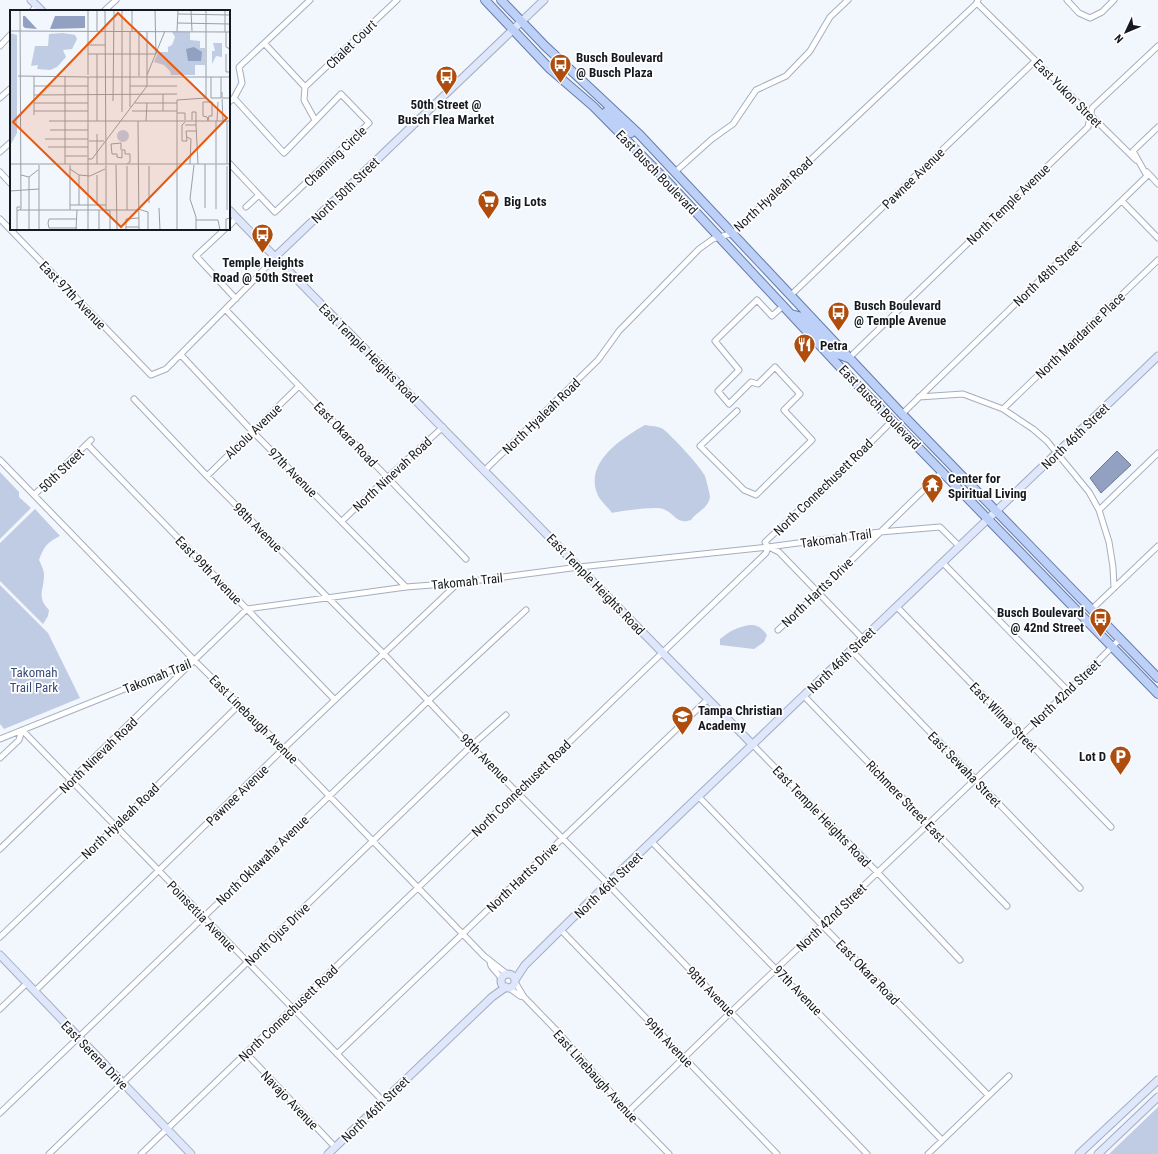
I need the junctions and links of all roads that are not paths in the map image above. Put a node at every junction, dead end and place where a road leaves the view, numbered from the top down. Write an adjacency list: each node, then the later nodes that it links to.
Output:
1 (32, 0): 12 (street)
2 (116, 0): 13 (street)
3 (310, 0): 17 (street)
4 (397, 0): 21 (street, Chalet Court)
5 (485, 0): 15 (main road, East Busch Boulevard)
6 (501, 0): 14 (main road, East Busch Boulevard)
7 (544, 0): 14 (street, North 50th Street)
8 (848, 0): 36 (street)
9 (1067, 0): 10 (street)
10 (1114, 0)
11 (975, 2): 20 (street, East Yukon Street); 49 (street, North Hyaleah Road)
12 (37, 9)
13 (105, 10)
14 (522, 22): 15 (street, North 50th Street); 30 (main road, East Busch Boulevard)
15 (513, 30): 26 (main road, East Busch Boulevard); 52 (street, North 50th Street)
16 (10, 35): 18 (street)
17 (265, 44): 21 (street); 24 (street)
18 (0, 46)
19 (1158, 46): 27 (street, North Temple Avenue)
20 (1035, 61): 27 (street, East Yukon Street); 54 (street, Pawnee Avenue)
21 (305, 87): 28 (street)
22 (10, 89): 23 (street)
23 (0, 98)
24 (234, 98): 25 (street); 28 (street, Channing Circle)
25 (230, 101)
26 (593, 106): 30 (main road); 50 (main road, East Busch Boulevard)
27 (1091, 117): 33 (street, East Yukon Street); 61 (street, North Temple Avenue)
28 (315, 120): 39 (street, Channing Circle)
29 (1158, 127): 33 (street, North 48th Street)
30 (640, 135): 36 (main road, East Busch Boulevard)
31 (10, 143): 32 (street)
32 (0, 152)
33 (1139, 163): 38 (street, East Yukon Street); 40 (street, North 48th Street)
34 (230, 164): 39 (street)
35 (0, 172): 37 (street)
36 (675, 172): 49 (main road, East Busch Boulevard)
37 (10, 183)
38 (1158, 184)
39 (259, 195): 41 (street)
40 (1122, 201): 51 (street); 65 (street, North 48th Street)
41 (246, 207)
42 (230, 211): 43 (street, East Temple Heights Road)
43 (236, 218): 45 (street); 52 (street, East Temple Heights Road)
44 (0, 219): 46 (street, East 97th Avenue)
45 (230, 225)
46 (10, 229)
47 (10, 230): 63 (street, East 97th Avenue)
48 (224, 230): 55 (street)
49 (733, 233): 50 (street, North Hyaleah Road); 54 (main road, East Busch Boulevard)
50 (719, 236): 56 (main road, East Busch Boulevard); 79 (street, North Hyaleah Road)
51 (1158, 238)
52 (274, 257): 55 (street, North 50th Street); 72 (street, East Temple Heights Road)
53 (1158, 260): 68 (street, North Mandarine Place)
54 (791, 295): 61 (main road, East Busch Boulevard)
55 (236, 300): 57 (street, North 50th Street)
56 (782, 306): 58 (main road, East Busch Boulevard); 69 (street)
57 (226, 310): 59 (street, North 50th Street); 64 (street, East Okara Road)
58 (790, 314): 61 (main road); 62 (main road, East Busch Boulevard)
59 (182, 355): 63 (street, North 50th Street); 73 (street, 97th Avenue)
60 (1158, 356): 77 (street, North 46th Street)
61 (849, 358): 67 (main road, East Busch Boulevard)
62 (840, 367): 67 (main road); 71 (main road, East Busch Boulevard)
63 (146, 372)
64 (299, 386): 73 (street, Alcolu Avenue); 82 (street, East Okara Road)
65 (918, 398): 68 (street); 70 (street, North 48th Street)
66 (134, 399): 81 (street, 98th Avenue)
67 (893, 405): 70 (main road, East Busch Boulevard)
68 (1003, 409): 77 (street)
69 (737, 411)
70 (902, 414): 75 (main road, East Busch Boulevard)
71 (892, 421): 75 (main road); 80 (main road, East Busch Boulevard); 90 (street, North Connechusett Road)
72 (443, 427): 79 (street, East Temple Heights Road); 82 (street, North Ninevah Road)
73 (252, 431): 81 (street, Alcolu Avenue); 87 (street, 97th Avenue)
74 (89, 442): 83 (street, 50th Street); 101 (street, East 99th Avenue)
75 (940, 453): 85 (main road, East Busch Boulevard)
76 (1158, 453): 84 (street)
77 (1057, 454): 84 (street); 85 (street, North 46th Street)
78 (0, 460): 83 (street, East Linebaugh Avenue)
79 (485, 470): 94 (street, East Temple Heights Road)
80 (943, 471): 86 (main road, East Busch Boulevard); 88 (street, North Hartts Drive)
81 (207, 476): 99 (street, 98th Avenue)
82 (388, 477): 87 (street, North Ninevah Road); 92 (street, East Okara Road)
83 (34, 495): 111 (street, East Linebaugh Avenue)
84 (1099, 510): 97 (street)
85 (997, 511): 86 (street, North 46th Street); 102 (main road, East Busch Boulevard)
86 (989, 519): 91 (street, North 46th Street); 107 (main road, East Busch Boulevard)
87 (342, 521): 96 (street, 97th Avenue)
88 (880, 532): 90 (street, Takomah Trail); 91 (street, Takomah Trail); 98 (street, North Hartts Drive)
89 (1158, 546): 97 (street)
90 (768, 547): 94 (street, Takomah Trail); 98 (street); 109 (street, North Connechusett Road)
91 (960, 547): 93 (street, North 46th Street)
92 (466, 559)
93 (943, 563): 100 (street, North 46th Street); 113 (street)
94 (580, 567): 95 (street, Takomah Trail); 109 (street, East Temple Heights Road)
95 (458, 583): 96 (street, Takomah Trail); 110 (street, Pawnee Avenue)
96 (406, 587): 99 (street, Takomah Trail)
97 (1114, 588): 102 (street)
98 (819, 592): 104 (street, North Hartts Drive); 105 (street)
99 (327, 597): 101 (street, Takomah Trail); 110 (street, 98th Avenue)
100 (897, 607): 105 (street, North 46th Street); 122 (street, East Wilma Street)
101 (247, 609): 111 (street, Takomah Trail); 117 (street, East 99th Avenue)
102 (1092, 609): 106 (main road, East Busch Boulevard)
103 (526, 610): 118 (street, North Oklawaha Avenue)
104 (778, 630)
105 (863, 639): 108 (street, North 46th Street)
106 (1120, 639): 107 (street, North 42nd Street); 112 (main road, East Busch Boulevard)
107 (1112, 647): 113 (street, North 42nd Street); 114 (main road, East Busch Boulevard)
108 (851, 650): 115 (street, North 46th Street); 128 (street, East Sewaha Street)
109 (663, 652): 116 (street, East Temple Heights Road); 130 (street, North Connechusett Road)
110 (384, 654): 117 (street, Pawnee Avenue); 118 (street, 98th Avenue)
111 (195, 661): 119 (street, East Linebaugh Avenue); 121 (street, Takomah Trail); 129 (street, North Ninevah Road)
112 (1158, 678)
113 (1068, 691): 122 (street, North 42nd Street)
114 (1158, 694)
115 (804, 696): 124 (street, North 46th Street); 133 (street, Richmere Street East)
116 (708, 699): 124 (street, East Temple Heights Road); 136 (street, North Hartts Drive)
117 (336, 700): 126 (street, Pawnee Avenue)
118 (428, 701): 125 (street, 98th Avenue); 131 (street, North Oklawaha Avenue)
119 (239, 705): 126 (street, East Linebaugh Avenue); 134 (street, North Hyaleah Road)
120 (506, 715): 125 (street, North Ojus Drive)
121 (22, 730): 123 (street, Takomah Trail); 127 (street); 129 (street, Poinsettia Avenue)
122 (1021, 735): 128 (street, North 42nd Street); 135 (street, East Wilma Street)
123 (0, 738)
124 (753, 745): 132 (street, North 46th Street); 141 (street, East Temple Heights Road)
125 (472, 746): 130 (street, 98th Avenue); 137 (street, North Ojus Drive)
126 (284, 749): 131 (street, East Linebaugh Avenue); 140 (street, Pawnee Avenue)
127 (0, 758)
128 (975, 779): 133 (street, North 42nd Street); 144 (street, East Sewaha Street)
129 (71, 781): 134 (street, Poinsettia Avenue); 139 (street, North Ninevah Road)
130 (517, 791): 136 (street, 98th Avenue); 143 (street, North Connechusett Road)
131 (329, 796): 137 (street, East Linebaugh Avenue); 146 (street, North Oklawaha Avenue)
132 (699, 797): 138 (street, North 46th Street); 147 (street, East Okara Road)
133 (928, 823): 141 (street, North 42nd Street); 145 (street, Richmere Street East)
134 (115, 827): 140 (street, Poinsettia Avenue); 150 (street, North Hyaleah Road)
135 (1111, 827)
136 (563, 838): 142 (street, 98th Avenue); 149 (street, North Hartts Drive)
137 (374, 842): 143 (street, East Linebaugh Avenue); 153 (street, North Ojus Drive)
138 (652, 842): 142 (street, North 46th Street); 154 (street, 97th Avenue)
139 (0, 849)
140 (159, 871): 146 (street, Poinsettia Avenue); 157 (street, Pawnee Avenue)
141 (878, 873): 147 (street, North 42nd Street); 152 (street, East Temple Heights Road)
142 (607, 884): 148 (street, North 46th Street); 160 (street, 98th Avenue)
143 (417, 888): 149 (street, East Linebaugh Avenue); 159 (street, North Connechusett Road)
144 (1080, 888)
145 (1007, 906)
146 (203, 917): 153 (street, Poinsettia Avenue); 161 (street, North Oklawaha Avenue)
147 (822, 925): 154 (street, North 42nd Street); 168 (street, East Okara Road)
148 (561, 930): 155 (street, North 46th Street); 164 (street, 99th Avenue)
149 (463, 934): 155 (street, East Linebaugh Avenue); 163 (street, North Hartts Drive)
150 (0, 937)
151 (0, 956): 156 (street, East Serena Drive)
152 (960, 960)
153 (248, 962): 159 (street, Poinsettia Avenue); 167 (street, North Ojus Drive)
154 (777, 969): 160 (street, North 42nd Street); 174 (street, 97th Avenue)
155 (508, 981): 170 (street, North 46th Street); 171 (street, East Linebaugh Avenue)
156 (27, 983): 157 (street, East Serena Drive); 158 (street)
157 (35, 991): 161 (street, East Serena Drive)
158 (0, 1008)
159 (292, 1008): 162 (street, North Connechusett Road); 163 (street, Poinsettia Avenue)
160 (731, 1012): 164 (street, North 42nd Street); 182 (street, 98th Avenue)
161 (78, 1037): 167 (street, East Serena Drive); 172 (street, North Oklawaha Avenue)
162 (246, 1053): 173 (street, North Connechusett Road); 175 (street, Navajo Avenue)
163 (337, 1054): 170 (street, Poinsettia Avenue)
164 (684, 1059): 171 (street, North 42nd Street); 181 (street, 99th Avenue)
165 (1009, 1076): 168 (street)
166 (1158, 1080): 184 (street)
167 (122, 1083): 173 (street, East Serena Drive); 176 (street, North Ojus Drive)
168 (988, 1095): 174 (street)
169 (1158, 1097): 185 (street)
170 (383, 1101): 175 (street, North 46th Street)
171 (628, 1112): 180 (street, East Linebaugh Avenue)
172 (0, 1113)
173 (167, 1129): 177 (street, North Connechusett Road); 178 (street, East Serena Drive)
174 (942, 1140): 183 (street)
175 (335, 1147): 179 (street, North 46th Street)
176 (49, 1154)
177 (141, 1154)
178 (191, 1154)
179 (328, 1154)
180 (668, 1154)
181 (777, 1154)
182 (867, 1154)
183 (928, 1154)
184 (1080, 1154)
185 (1098, 1154)

